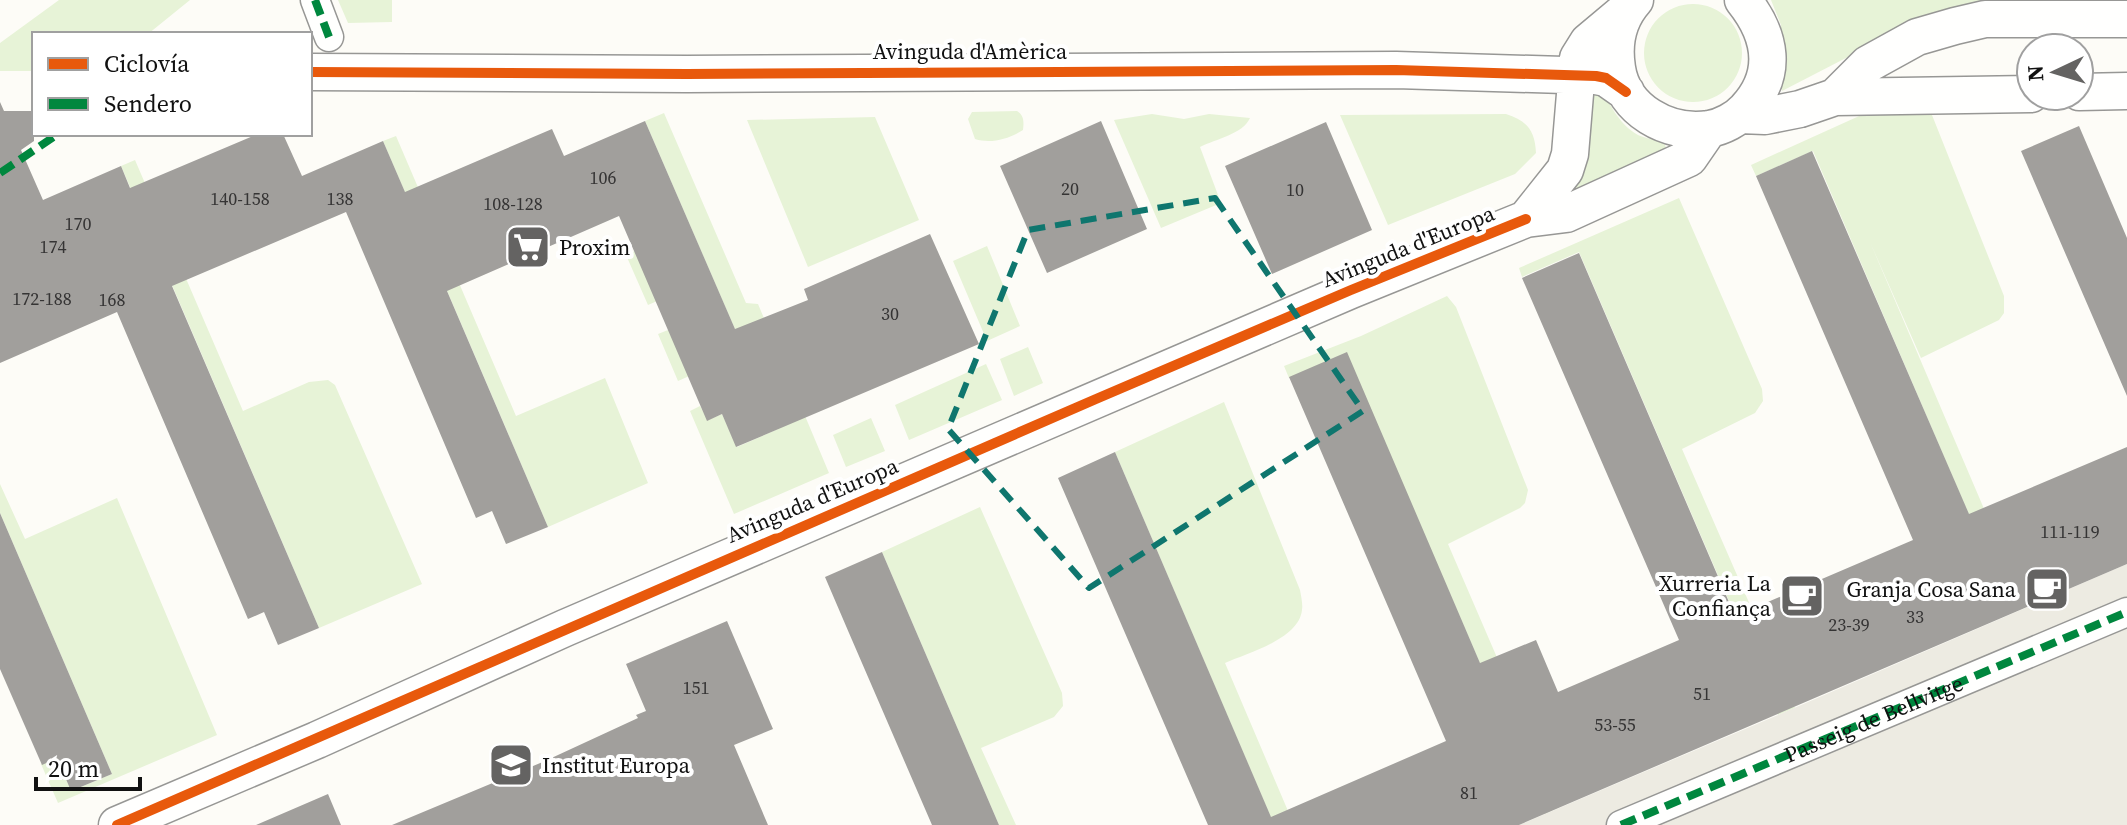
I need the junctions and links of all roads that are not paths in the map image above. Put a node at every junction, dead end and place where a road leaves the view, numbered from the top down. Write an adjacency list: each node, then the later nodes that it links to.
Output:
1 (315, 0): 5 (street)
2 (1743, 0): 14 (street)
3 (1630, 6): 6 (street); 10 (street)
4 (2127, 19): 13 (street)
5 (329, 37)
6 (1581, 59): 8 (street, Avinguda d'Amèrica); 10 (street); 15 (street, Avinguda d'Europa)
7 (312, 72): 8 (street, Avinguda d'Amèrica)
8 (1468, 72): 15 (street, Avinguda d'Amèrica)
9 (2127, 91): 11 (street)
10 (1626, 92): 14 (street)
11 (2095, 92)
12 (2015, 94): 13 (street)
13 (1835, 97): 14 (street)
14 (1725, 122): 16 (street, Avinguda d'Europa)
15 (1573, 136): 16 (street, Avinguda d'Europa)
16 (1526, 219): 18 (street, Avinguda d'Europa)
17 (2127, 612): 19 (street, Passeig de Bellvitge)
18 (117, 825)
19 (1621, 825)

